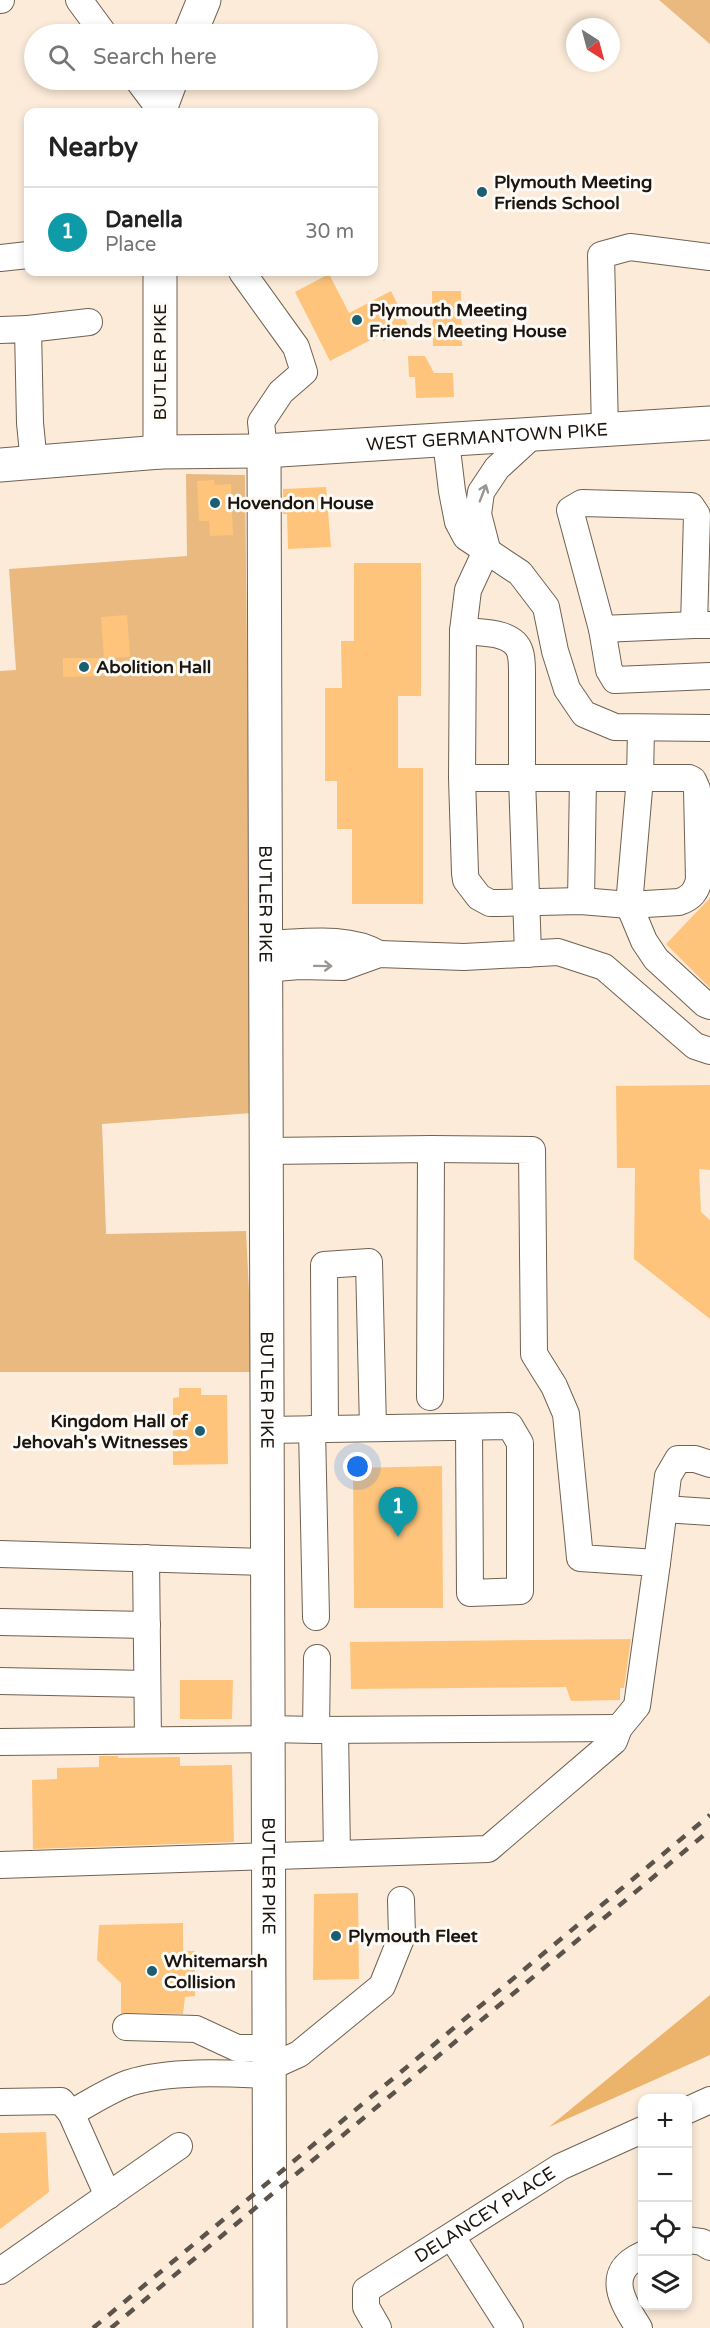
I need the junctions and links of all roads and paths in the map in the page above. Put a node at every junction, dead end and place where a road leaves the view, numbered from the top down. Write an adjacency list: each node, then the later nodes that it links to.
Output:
1 (79, 0): 3 (street)
2 (204, 0): 4 (main road)
3 (97, 24)
4 (194, 24)
5 (150, 90): 6 (street)
6 (163, 100)
7 (24, 255): 9 (street)
8 (710, 257): 16 (street)
9 (0, 258)
10 (159, 276): 20 (main road, BUTLER PIKE)
11 (245, 276): 19 (street)
12 (90, 322): 13 (street)
13 (28, 329): 14 (street); 21 (street)
14 (0, 330)
15 (710, 423): 16 (main road, WEST GERMANTOWN PIKE)
16 (605, 430): 17 (main road, WEST GERMANTOWN PIKE)
17 (533, 435): 18 (main road, WEST GERMANTOWN PIKE); 23 (street, one-way to 17)
18 (446, 441): 19 (main road, WEST GERMANTOWN PIKE); 23 (street)
19 (264, 451): 20 (main road, WEST GERMANTOWN PIKE); 38 (main road, BUTLER PIKE)
20 (160, 452): 21 (main road, WEST GERMANTOWN PIKE)
21 (34, 463): 22 (main road, WEST GERMANTOWN PIKE)
22 (0, 465)
23 (487, 549): 26 (street); 29 (street)
24 (702, 625): 25 (street); 25 (street)
25 (602, 629): 27 (street)
26 (463, 631): 30 (street); 31 (street)
27 (710, 676)
28 (710, 728): 29 (street)
29 (641, 729): 33 (street)
30 (462, 778): 31 (street); 35 (street)
31 (522, 778): 32 (street); 35 (street)
32 (583, 778): 33 (street); 34 (street)
33 (640, 778): 36 (street); 36 (street)
34 (581, 901): 35 (street); 36 (street)
35 (525, 902): 37 (street)
36 (629, 905): 39 (street)
37 (528, 954): 38 (street); 40 (street)
38 (265, 956): 42 (main road, BUTLER PIKE)
39 (710, 1006)
40 (710, 1051)
41 (431, 1149): 42 (street); 43 (street); 54 (street)
42 (266, 1151): 47 (main road, BUTLER PIKE)
43 (430, 1397)
44 (469, 1427): 44 (street); 45 (street)
45 (373, 1428): 46 (street); 46 (street)
46 (318, 1429): 47 (street); 55 (street)
47 (267, 1430): 53 (main road, BUTLER PIKE)
48 (710, 1464): 49 (street)
49 (664, 1509): 50 (street); 54 (street)
50 (710, 1512)
51 (0, 1554): 52 (street)
52 (146, 1558): 53 (street); 57 (street)
53 (267, 1562): 63 (main road, BUTLER PIKE)
54 (657, 1563): 61 (street)
55 (316, 1617)
56 (0, 1622): 57 (street)
57 (147, 1624): 60 (street)
58 (317, 1658): 62 (street)
59 (0, 1681): 60 (street)
60 (147, 1684): 64 (street)
61 (620, 1728): 62 (street); 66 (street)
62 (326, 1730): 63 (street); 66 (street)
63 (268, 1734): 64 (street); 67 (main road, BUTLER PIKE)
64 (148, 1740): 65 (street)
65 (0, 1742)
66 (337, 1854): 67 (street)
67 (268, 1857): 68 (street); 71 (main road, BUTLER PIKE)
68 (0, 1866)
69 (401, 1900): 71 (street)
70 (126, 2027): 71 (street)
71 (269, 2064): 75 (street); 84 (main road, BUTLER PIKE)
72 (710, 2100): 74 (street)
73 (0, 2102): 75 (street)
74 (692, 2108)
75 (71, 2113): 78 (street)
76 (638, 2132): 79 (street, DELANCEY PLACE)
77 (179, 2146): 78 (street)
78 (108, 2196): 83 (street)
79 (452, 2237): 85 (street, DELANCEY PLACE); 86 (street)
80 (692, 2241): 81 (street)
81 (710, 2247)
82 (640, 2256): 87 (street)
83 (0, 2271)
84 (270, 2328)
85 (378, 2328)
86 (510, 2328)
87 (639, 2328)

